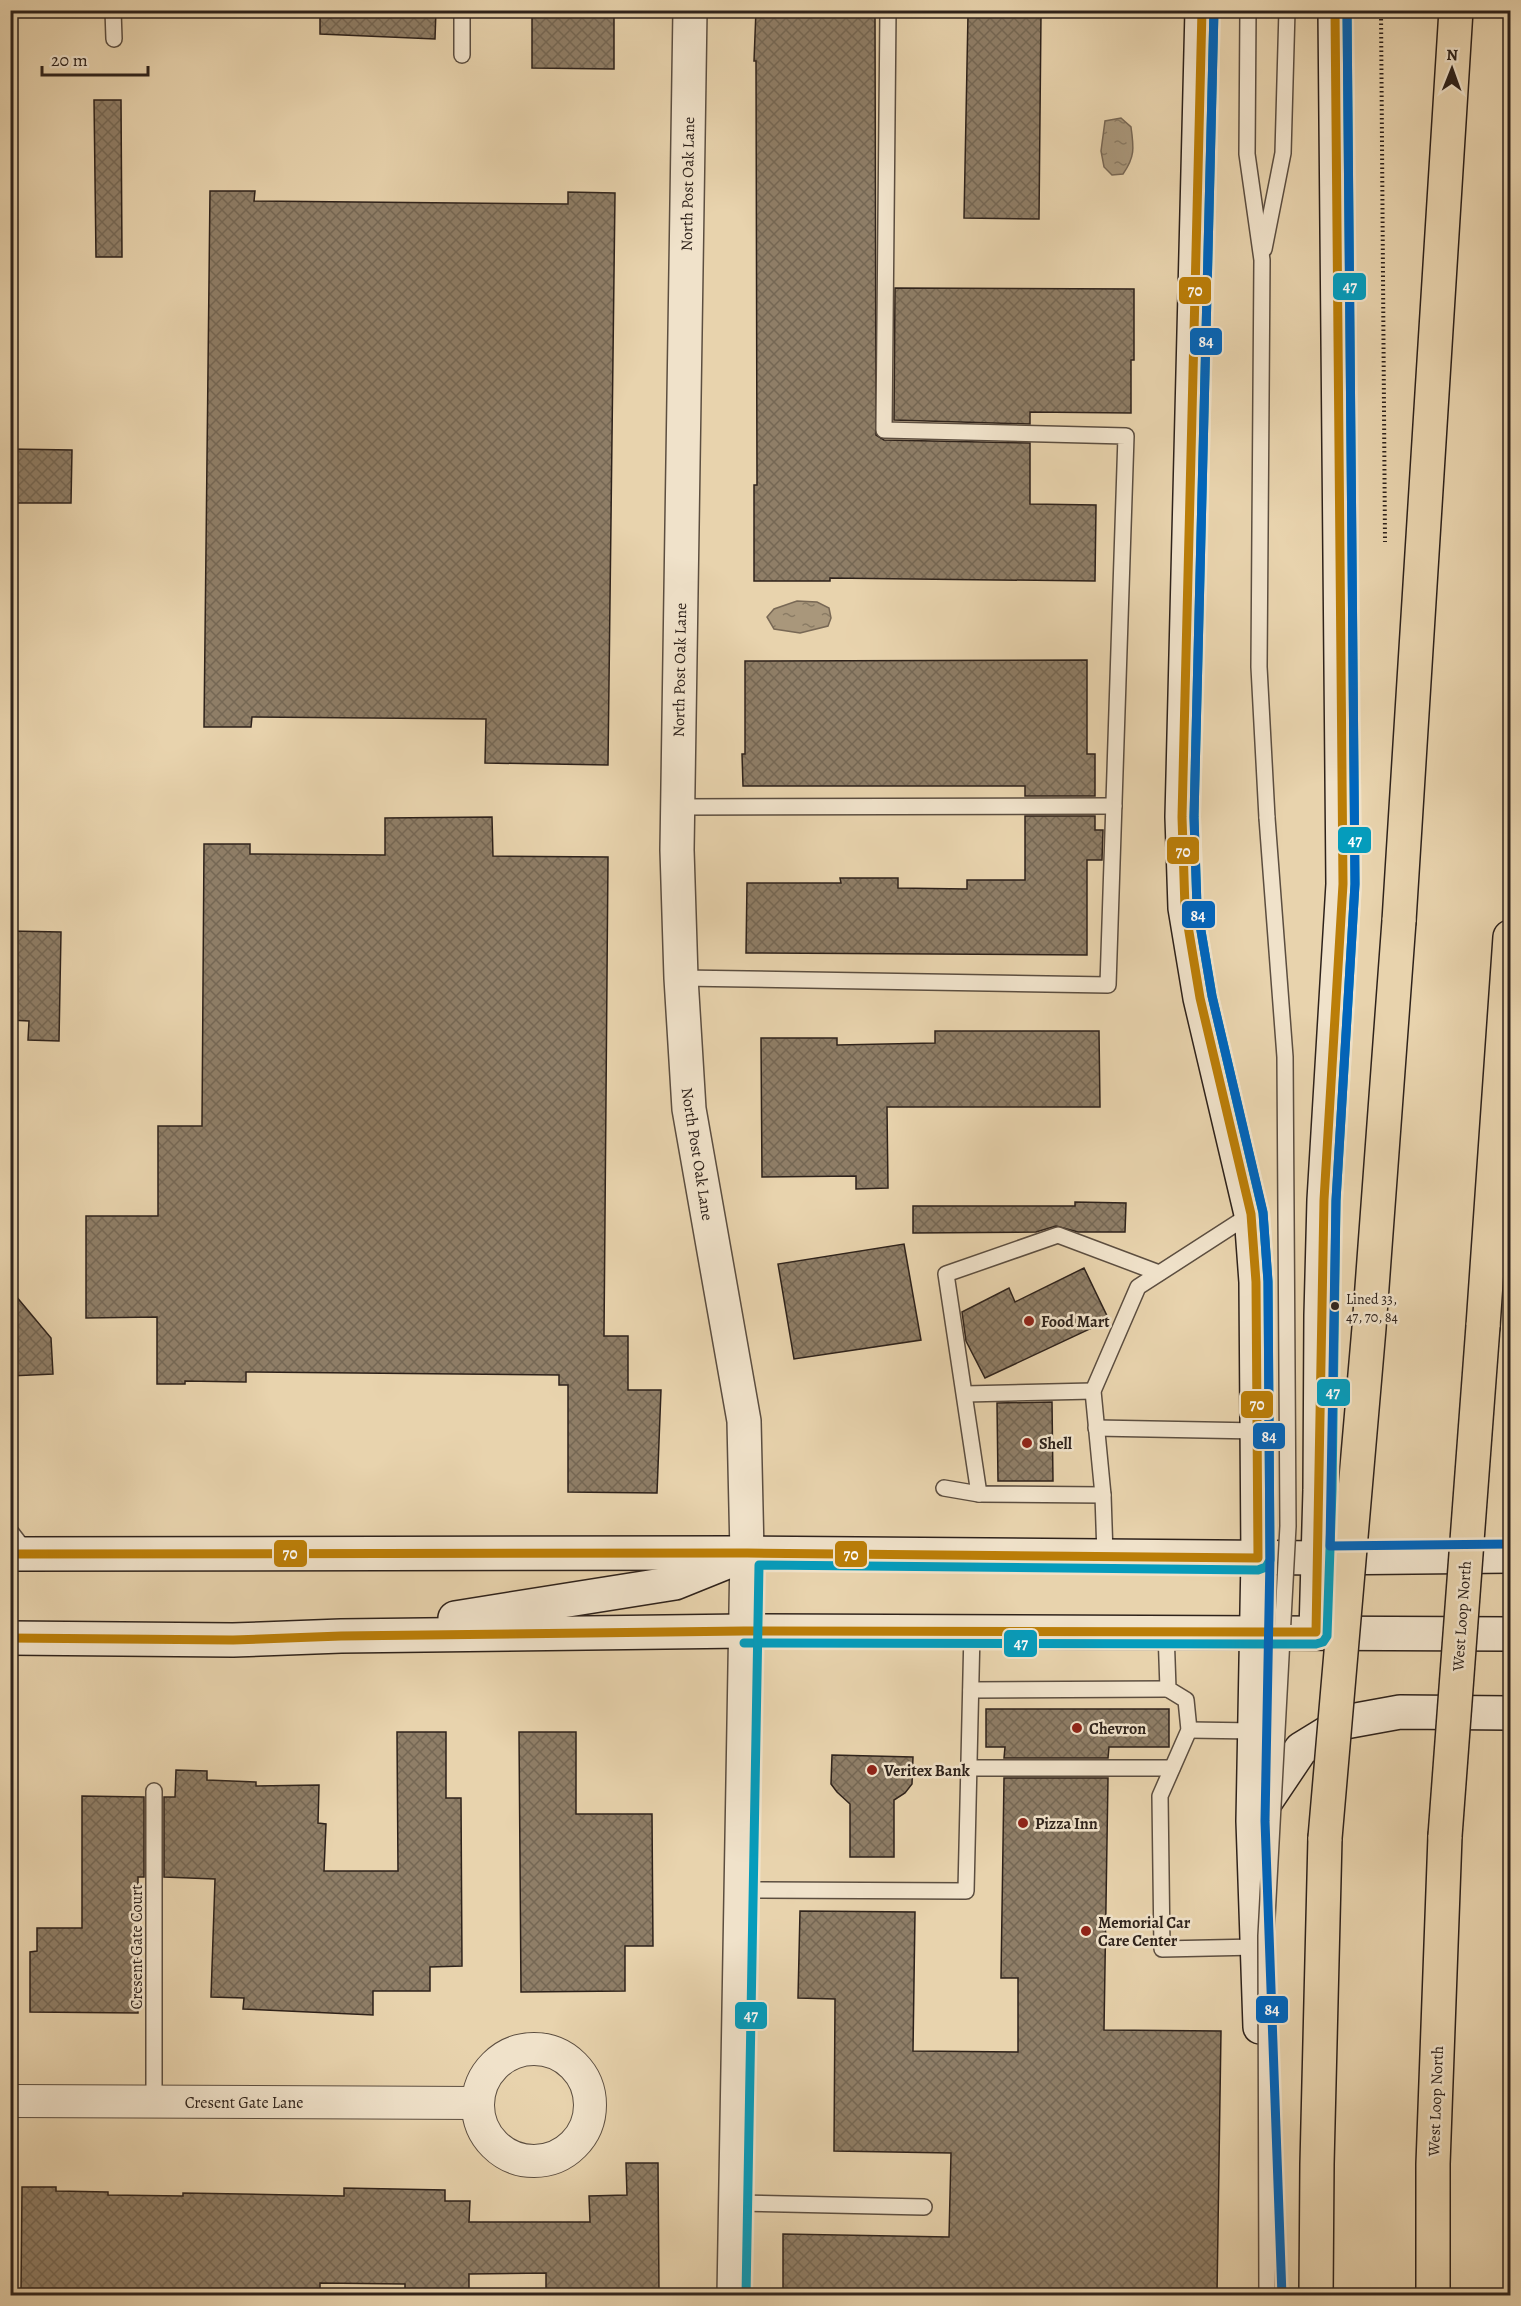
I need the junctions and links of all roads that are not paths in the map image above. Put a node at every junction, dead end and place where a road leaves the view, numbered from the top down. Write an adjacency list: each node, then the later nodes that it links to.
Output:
1 (113, 10): 10 (lane)
2 (462, 10): 11 (lane)
3 (690, 10): 14 (main road, North Post Oak Lane)
4 (888, 10): 13 (lane)
5 (1202, 10): 17 (main road)
6 (1248, 10): 12 (lane)
7 (1287, 10): 12 (lane)
8 (1335, 10): 31 (main road)
9 (1455, 10): 58 (highway, bridge)
10 (114, 39)
11 (462, 55)
12 (1262, 260): 57 (lane, bridge)
13 (1114, 806): 14 (lane); 16 (lane)
14 (677, 807): 16 (main road, North Post Oak Lane)
15 (1510, 937): 59 (highway, West Loop North, bridge)
16 (681, 978): 27 (main road, North Post Oak Lane)
17 (1251, 1214): 18 (lane); 22 (main road)
18 (1159, 1273): 19 (lane); 20 (lane)
19 (1093, 1391): 20 (lane); 21 (lane)
20 (964, 1394): 24 (lane)
21 (1096, 1428): 22 (lane); 25 (lane)
22 (1258, 1431): 30 (main road)
23 (944, 1488): 24 (lane)
24 (979, 1494): 25 (lane)
25 (1103, 1495): 28 (lane)
26 (16, 1546): 27 (main road)
27 (747, 1553): 28 (main road); 32 (main road, North Post Oak Lane); 38 (main road)
28 (1105, 1555): 30 (main road)
29 (1510, 1556): 31 (main road)
30 (1258, 1557): 31 (main road); 35 (main road)
31 (1318, 1558): 36 (main road)
32 (744, 1631): 34 (main road); 38 (main road); 49 (main road, North Post Oak Lane)
33 (1166, 1631): 34 (main road); 35 (main road); 40 (lane)
34 (972, 1632): 41 (lane)
35 (1257, 1632): 36 (main road); 44 (main road)
36 (1316, 1632): 37 (main road)
37 (1510, 1634)
38 (340, 1636): 39 (main road)
39 (10, 1638)
40 (1168, 1689): 41 (lane); 43 (lane)
41 (971, 1690): 45 (lane)
42 (1510, 1713): 48 (main road)
43 (1189, 1730): 44 (lane); 46 (lane)
44 (1255, 1731): 48 (main road)
45 (969, 1768): 46 (lane); 49 (lane)
46 (1172, 1768): 50 (lane)
47 (154, 1791): 52 (lane, Cresent Gate Court)
48 (1253, 1821): 50 (main road)
49 (741, 1890): 54 (main road, North Post Oak Lane)
50 (1257, 1947): 57 (main road)
51 (10, 2102): 52 (street, Cresent Gate Lane)
52 (154, 2102): 53 (street, Cresent Gate Lane)
53 (477, 2103)
54 (736, 2203): 55 (lane); 56 (main road, North Post Oak Lane)
55 (924, 2207)
56 (734, 2295)
57 (1269, 2295)
58 (1316, 2295)
59 (1433, 2295)

